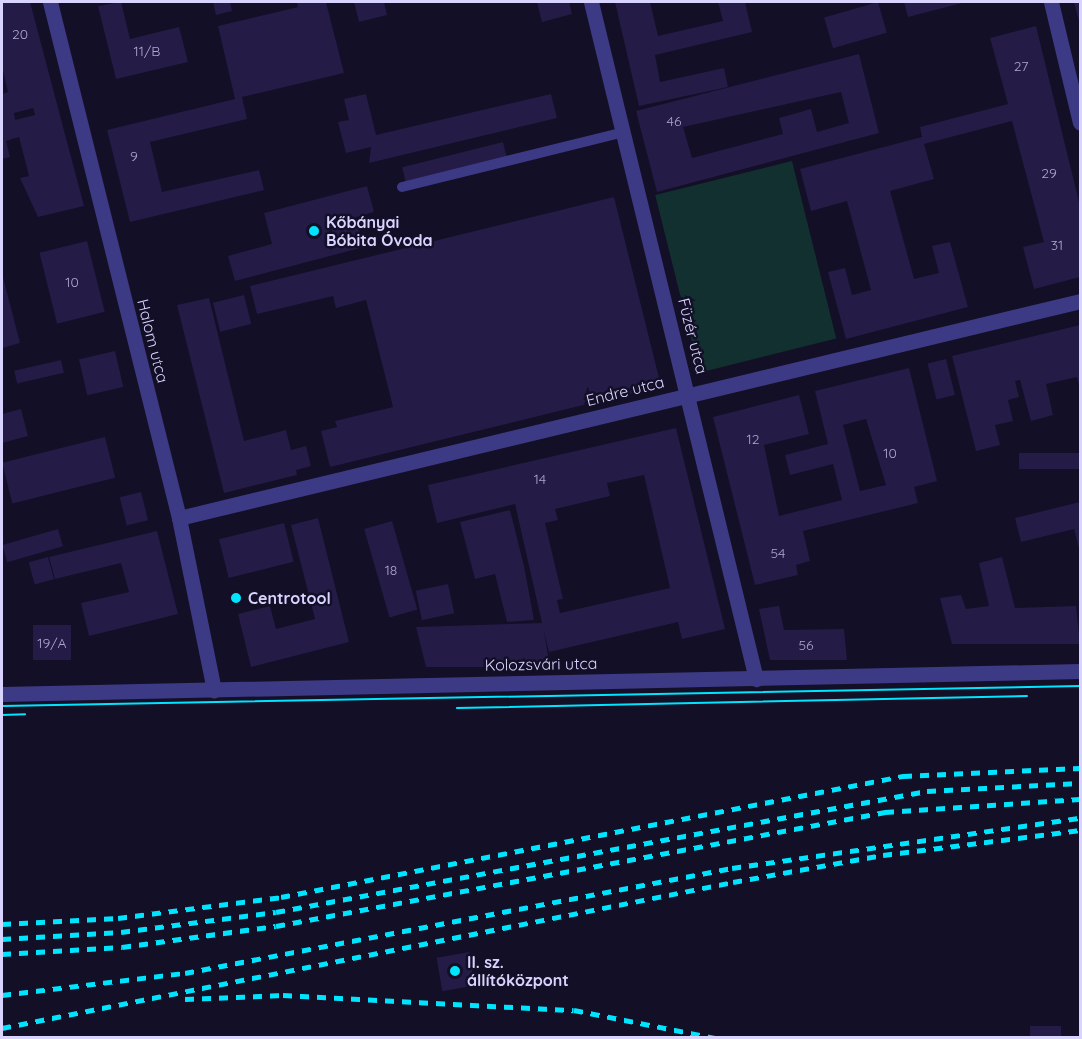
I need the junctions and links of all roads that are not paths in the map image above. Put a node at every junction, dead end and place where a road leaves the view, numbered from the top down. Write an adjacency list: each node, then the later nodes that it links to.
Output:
1 (50, 2): 9 (street, Halom utca)
2 (591, 2): 5 (street, Füzér utca)
3 (1051, 2): 4 (street)
4 (1080, 123)
5 (624, 132): 6 (lane); 8 (street, Füzér utca)
6 (402, 187)
7 (1080, 302): 8 (street, Endre utca)
8 (689, 393): 9 (street, Endre utca); 11 (street, Füzér utca)
9 (178, 518): 12 (street, Halom utca)
10 (1080, 671): 11 (street, Kolozsvári utca)
11 (756, 679): 12 (street, Kolozsvári utca)
12 (214, 690): 13 (street, Kolozsvári utca)
13 (2, 694)

